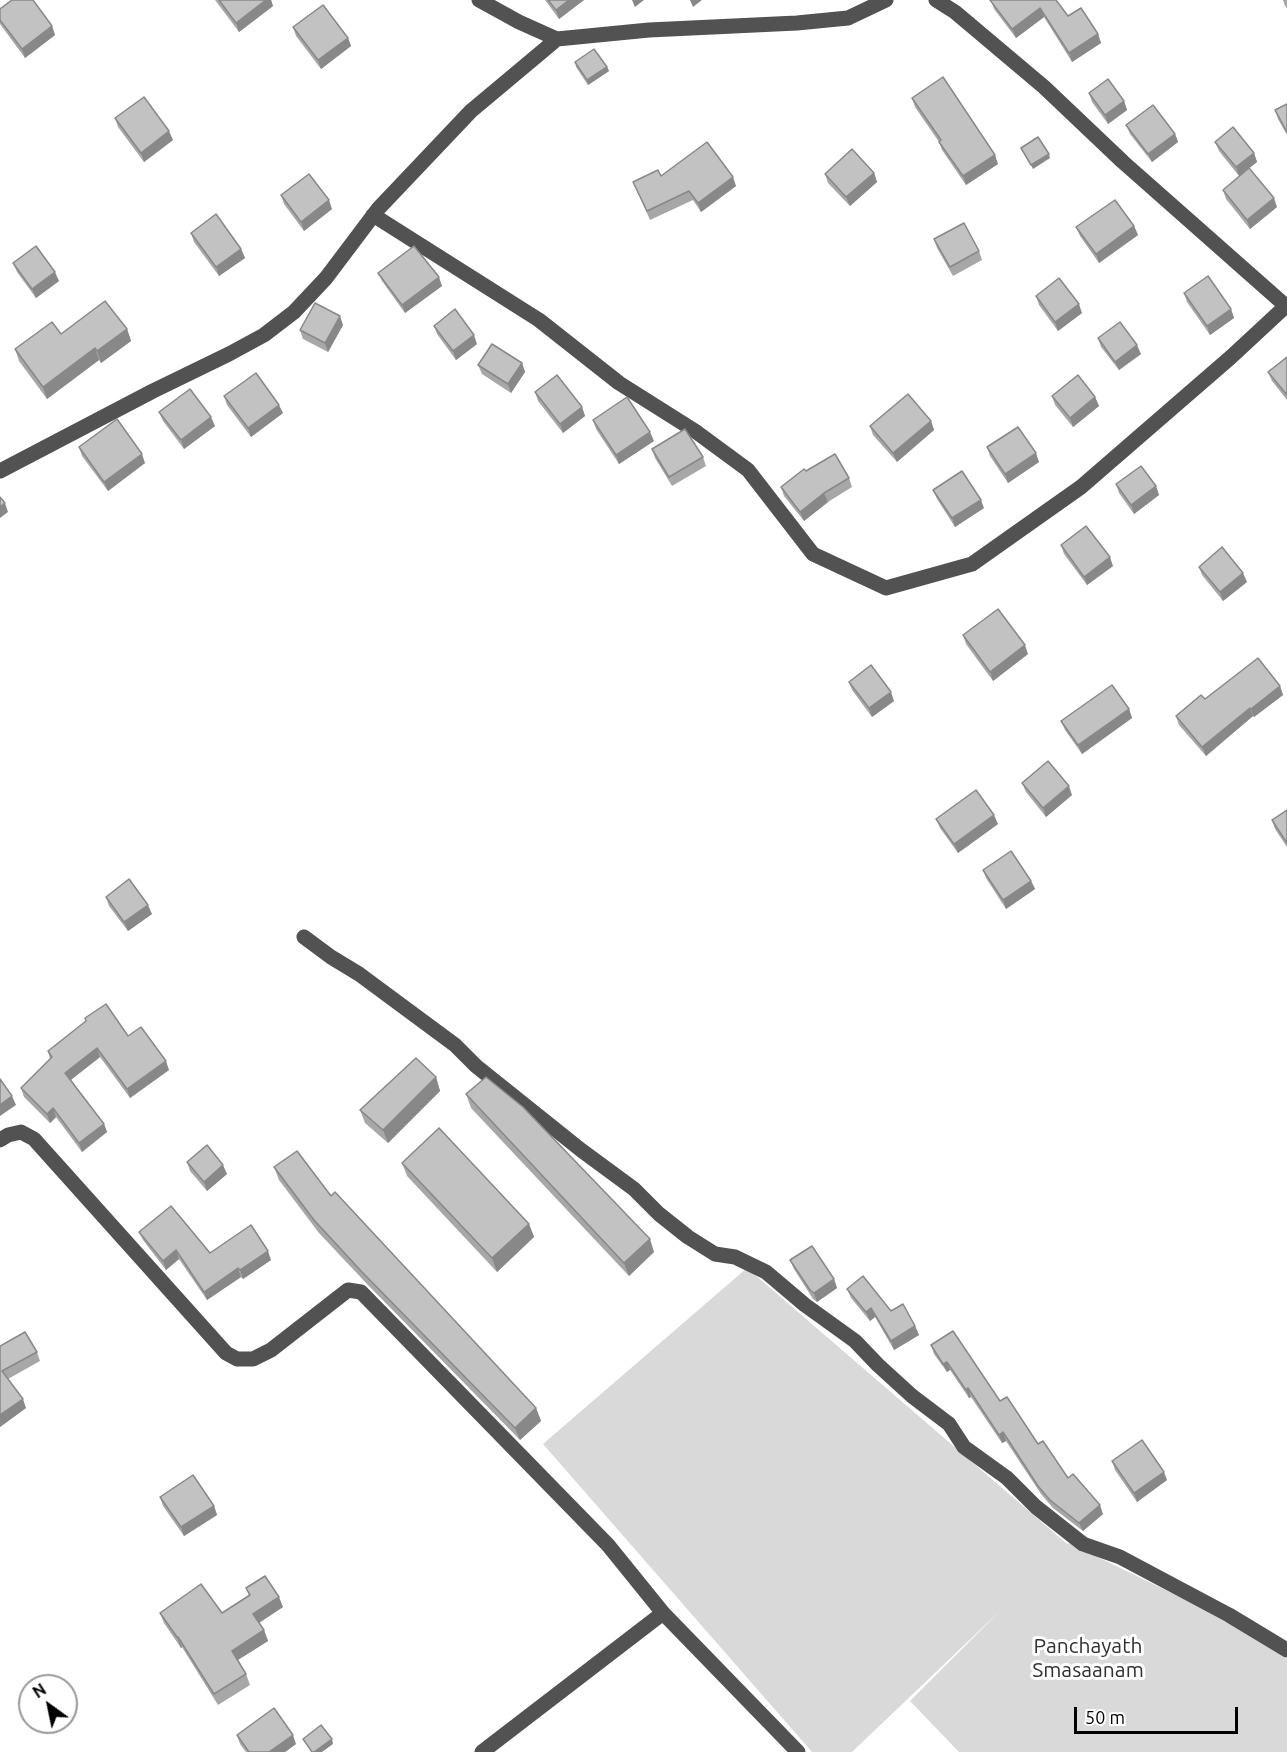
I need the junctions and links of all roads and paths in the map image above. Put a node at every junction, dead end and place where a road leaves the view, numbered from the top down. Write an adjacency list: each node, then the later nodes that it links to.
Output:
1 (479, 0): 4 (street)
2 (886, 0): 4 (street)
3 (936, 0): 6 (street)
4 (557, 39): 5 (street)
5 (374, 215): 6 (street); 7 (street)
6 (1286, 307)
7 (0, 471)
8 (304, 937): 11 (street)
9 (0, 1140): 10 (street)
10 (663, 1612): 12 (street); 13 (street)
11 (1287, 1650)
12 (482, 1752)
13 (798, 1752)

